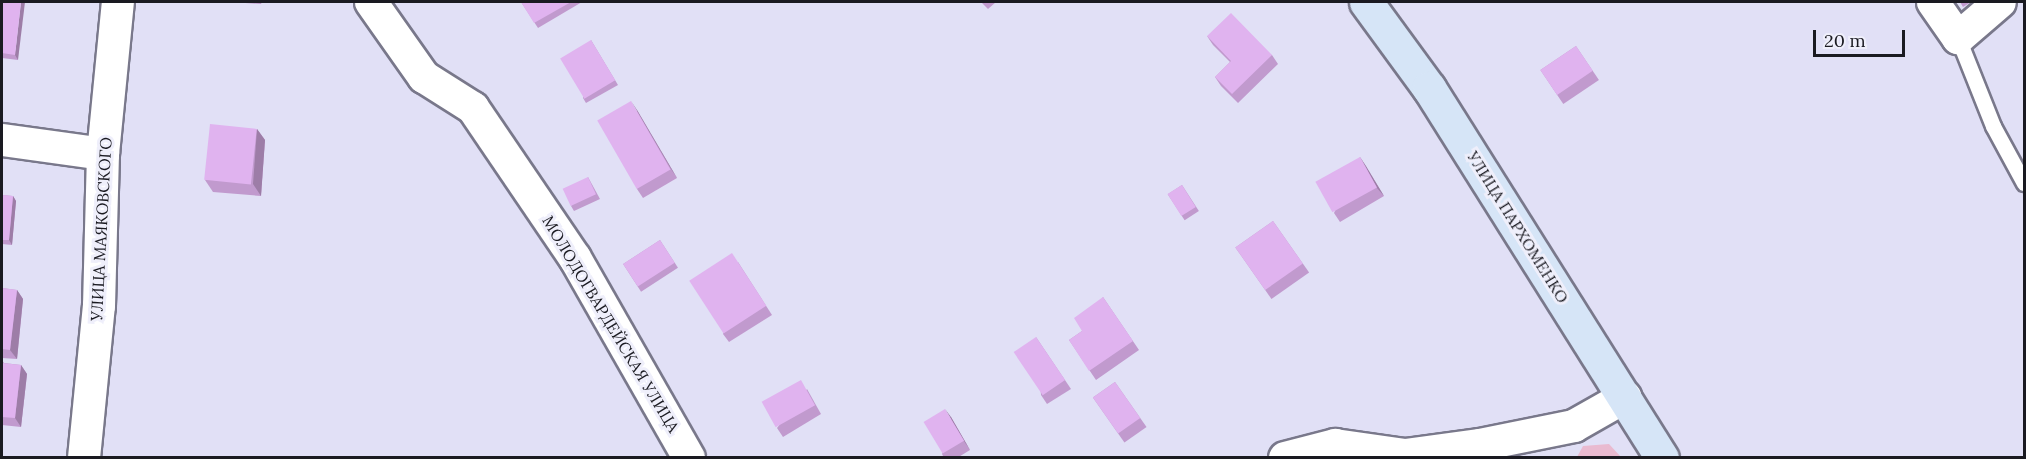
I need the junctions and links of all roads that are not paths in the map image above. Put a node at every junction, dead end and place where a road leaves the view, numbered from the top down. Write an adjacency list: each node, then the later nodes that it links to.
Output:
1 (118, 2): 8 (street, УЛИЦА МАЯКОВСКОГО)
2 (371, 2): 12 (street, МОЛОДОГВАРДЕЙСКАЯ УЛИЦА)
3 (1366, 2): 10 (street, УЛИЦА ПАРХОМЕНКО)
4 (1933, 2): 6 (street)
5 (2000, 2): 6 (street)
6 (1958, 38): 9 (lane)
7 (2, 140): 8 (street)
8 (103, 154): 11 (street, УЛИЦА МАЯКОВСКОГО)
9 (2025, 183)
10 (1625, 397): 13 (street); 14 (street, УЛИЦА ПАРХОМЕНКО)
11 (84, 458)
12 (689, 458)
13 (1285, 458)
14 (1662, 458)

